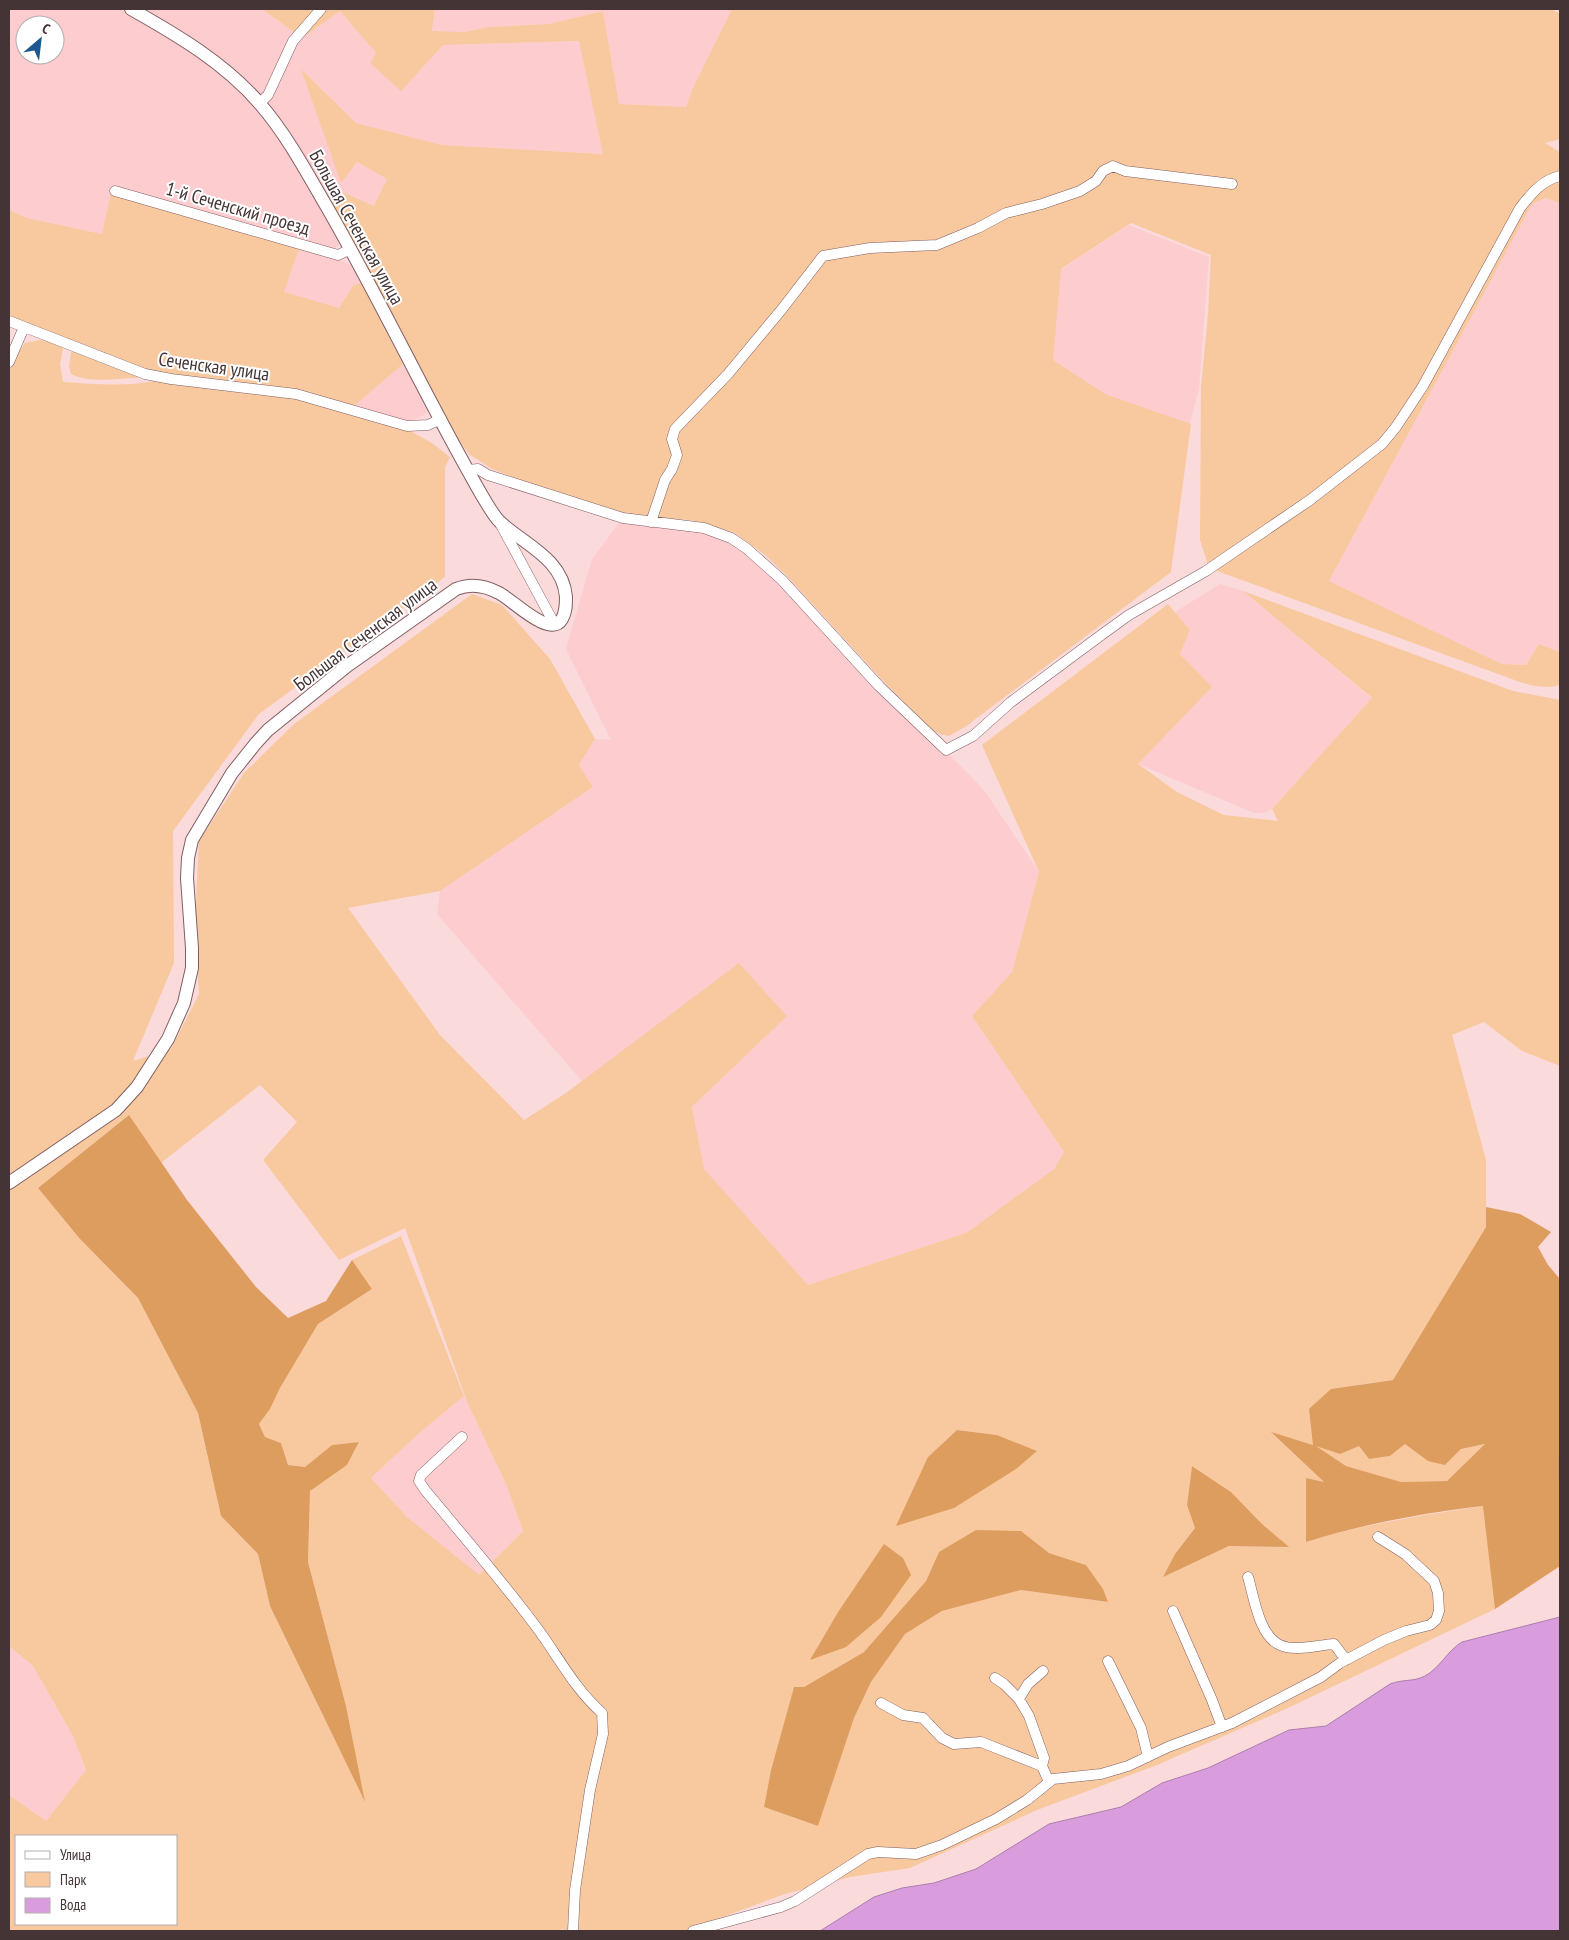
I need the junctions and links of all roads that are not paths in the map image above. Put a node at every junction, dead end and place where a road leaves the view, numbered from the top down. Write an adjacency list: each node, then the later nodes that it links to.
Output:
1 (131, 9): 3 (street, Большая Сеченская улица)
2 (321, 9): 3 (street)
3 (260, 103): 7 (street, Большая Сеченская улица)
4 (1560, 176): 14 (street)
5 (1232, 184): 14 (street)
6 (115, 190): 7 (street, 1-й Сеченский проезд)
7 (351, 249): 11 (street, Большая Сеченская улица)
8 (9, 321): 9 (street, Сеченская улица)
9 (24, 327): 10 (street); 11 (street, Сеченская улица)
10 (9, 362)
11 (441, 418): 12 (street, Большая Сеченская улица)
12 (468, 470): 13 (street, Большая Сеченская улица); 14 (street)
13 (499, 521): 15 (street); 15 (street, Большая Сеченская улица)
14 (652, 522)
15 (554, 625): 16 (street, Большая Сеченская улица)
16 (9, 1183)
17 (462, 1436): 31 (street)
18 (1378, 1537): 21 (street)
19 (1248, 1577): 21 (street)
20 (1173, 1611): 27 (street)
21 (1346, 1660): 27 (street)
22 (1108, 1661): 28 (street)
23 (1043, 1671): 25 (street)
24 (995, 1678): 25 (street)
25 (1019, 1699): 29 (street)
26 (881, 1703): 29 (street)
27 (1222, 1727): 28 (street)
28 (1148, 1758): 30 (street)
29 (1042, 1766): 30 (street)
30 (1049, 1782): 32 (street)
31 (573, 1931)
32 (693, 1931)

